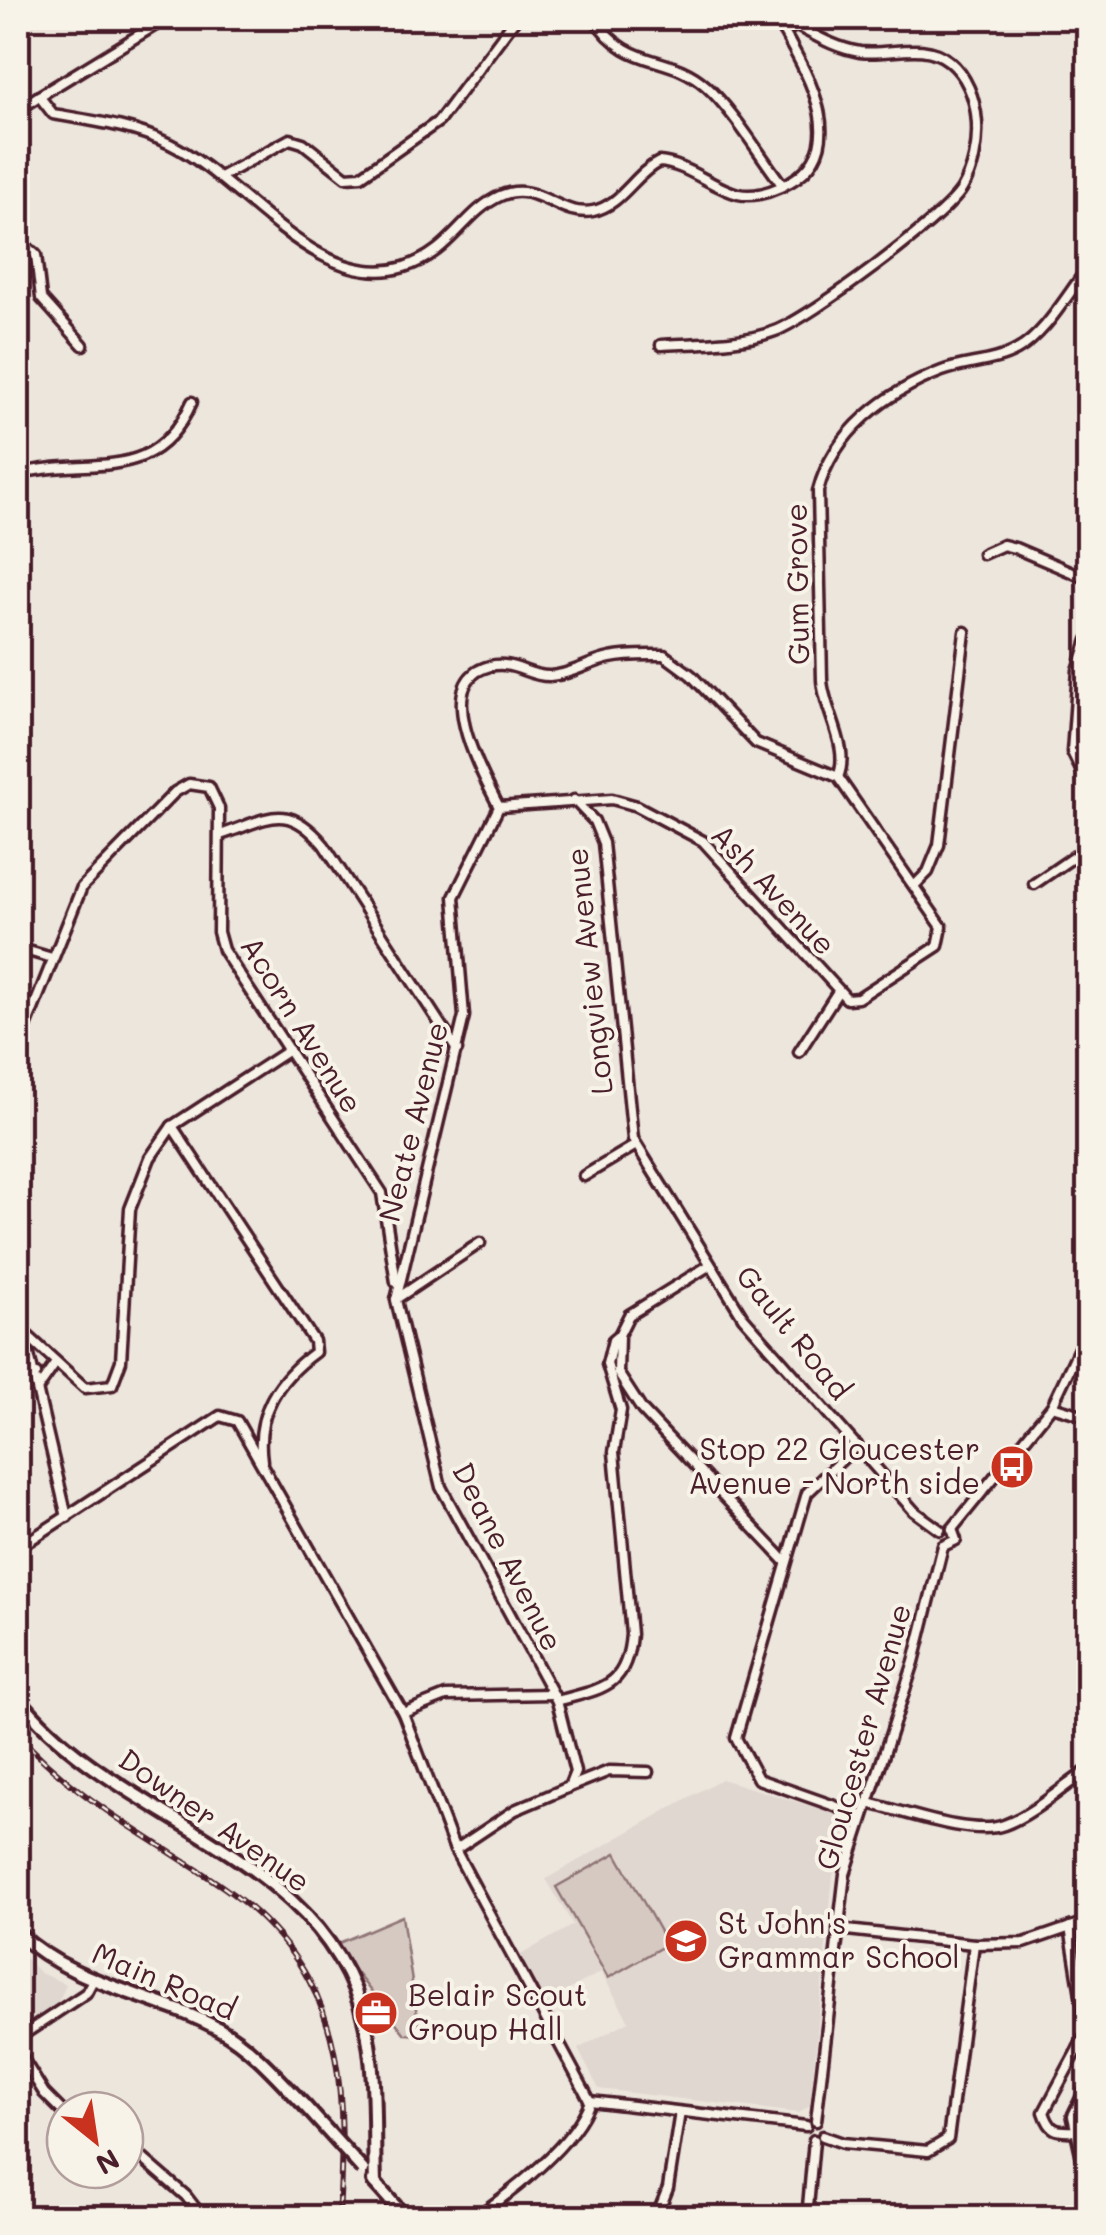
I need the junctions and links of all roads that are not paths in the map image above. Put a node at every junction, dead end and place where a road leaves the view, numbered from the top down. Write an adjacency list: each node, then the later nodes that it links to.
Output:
1 (166, 18): 6 (street)
2 (594, 18): 9 (street)
3 (776, 18): 5 (street)
4 (513, 19): 8 (street)
5 (783, 31): 9 (street); 13 (street)
6 (39, 96): 7 (street); 8 (street)
7 (18, 109)
8 (222, 176): 9 (street)
9 (783, 186)
10 (18, 239): 12 (street)
11 (1088, 268): 20 (street, Gum Grove)
12 (83, 346)
13 (661, 346)
14 (192, 402): 15 (street)
15 (18, 474)
16 (983, 554): 17 (street)
17 (1088, 580)
18 (965, 632): 26 (street)
19 (1088, 640): 21 (street)
20 (838, 778): 23 (street); 26 (street)
21 (1088, 784)
22 (574, 800): 23 (street, Ash Avenue); 30 (street, Ash Avenue); 36 (street, Longview Avenue)
23 (499, 808): 33 (street, Neate Avenue)
24 (220, 836): 29 (street, Acorn Avenue); 32 (street, Acorn Avenue); 33 (street)
25 (1088, 847): 27 (street)
26 (916, 884): 30 (street, Ash Avenue)
27 (1034, 884)
28 (18, 948): 29 (street)
29 (52, 958): 31 (street)
30 (837, 993): 34 (street)
31 (18, 1047)
32 (289, 1050): 35 (street); 40 (street, Acorn Avenue)
33 (456, 1050): 40 (street, Neate Avenue)
34 (798, 1052)
35 (172, 1126): 45 (street); 52 (street)
36 (636, 1144): 37 (street); 39 (street, Gault Road)
37 (584, 1176)
38 (480, 1243): 40 (street)
39 (710, 1266): 44 (street); 51 (street, Gault Road)
40 (396, 1295): 60 (street, Deane Avenue)
41 (18, 1308): 43 (street)
42 (1088, 1329): 49 (street)
43 (27, 1335): 45 (street); 47 (street)
44 (619, 1335): 58 (street); 60 (street)
45 (56, 1364): 48 (street)
46 (18, 1372): 47 (street)
47 (36, 1374): 48 (street)
48 (39, 1387): 53 (street)
49 (1052, 1406): 50 (street); 54 (street)
50 (1088, 1417)
51 (857, 1445): 55 (street, Gault Road); 58 (street)
52 (263, 1466): 53 (street); 61 (street)
53 (66, 1516): 57 (street)
54 (952, 1529): 55 (street); 56 (street, Gloucester Avenue)
55 (940, 1530): 56 (street)
56 (944, 1546): 65 (street, Gloucester Avenue)
57 (18, 1548)
58 (786, 1562): 66 (street)
59 (18, 1697): 86 (street, Downer Avenue)
60 (555, 1698): 61 (street); 64 (street, Deane Avenue)
61 (403, 1713): 67 (street)
62 (1088, 1770): 65 (street)
63 (648, 1772): 64 (street)
64 (569, 1787): 67 (street)
65 (868, 1803): 66 (street, Gloucester Avenue)
66 (863, 1816): 70 (street, Gloucester Avenue)
67 (455, 1850): 78 (street)
68 (1088, 1921): 69 (street)
69 (1070, 1928): 72 (street); 82 (street)
70 (838, 1929): 72 (street); 80 (street, Gloucester Avenue)
71 (18, 1934): 73 (street, Main Road)
72 (974, 1944): 83 (street)
73 (93, 1980): 74 (street); 86 (street, Main Road, bridge)
74 (18, 2038)
75 (18, 2051): 77 (street)
76 (1088, 2087): 82 (street)
77 (45, 2093)
78 (590, 2101): 79 (street); 90 (street)
79 (680, 2112): 81 (street); 91 (street)
80 (816, 2121): 81 (street); 83 (street)
81 (806, 2126): 83 (street)
82 (1075, 2130): 85 (street)
83 (819, 2138): 92 (street)
84 (145, 2160): 88 (street)
85 (1088, 2178)
86 (374, 2183): 89 (street, Main Road)
87 (1088, 2208): 93 (street)
88 (203, 2218)
89 (406, 2218)
90 (474, 2218)
91 (656, 2218)
92 (807, 2218)
93 (1084, 2218)

